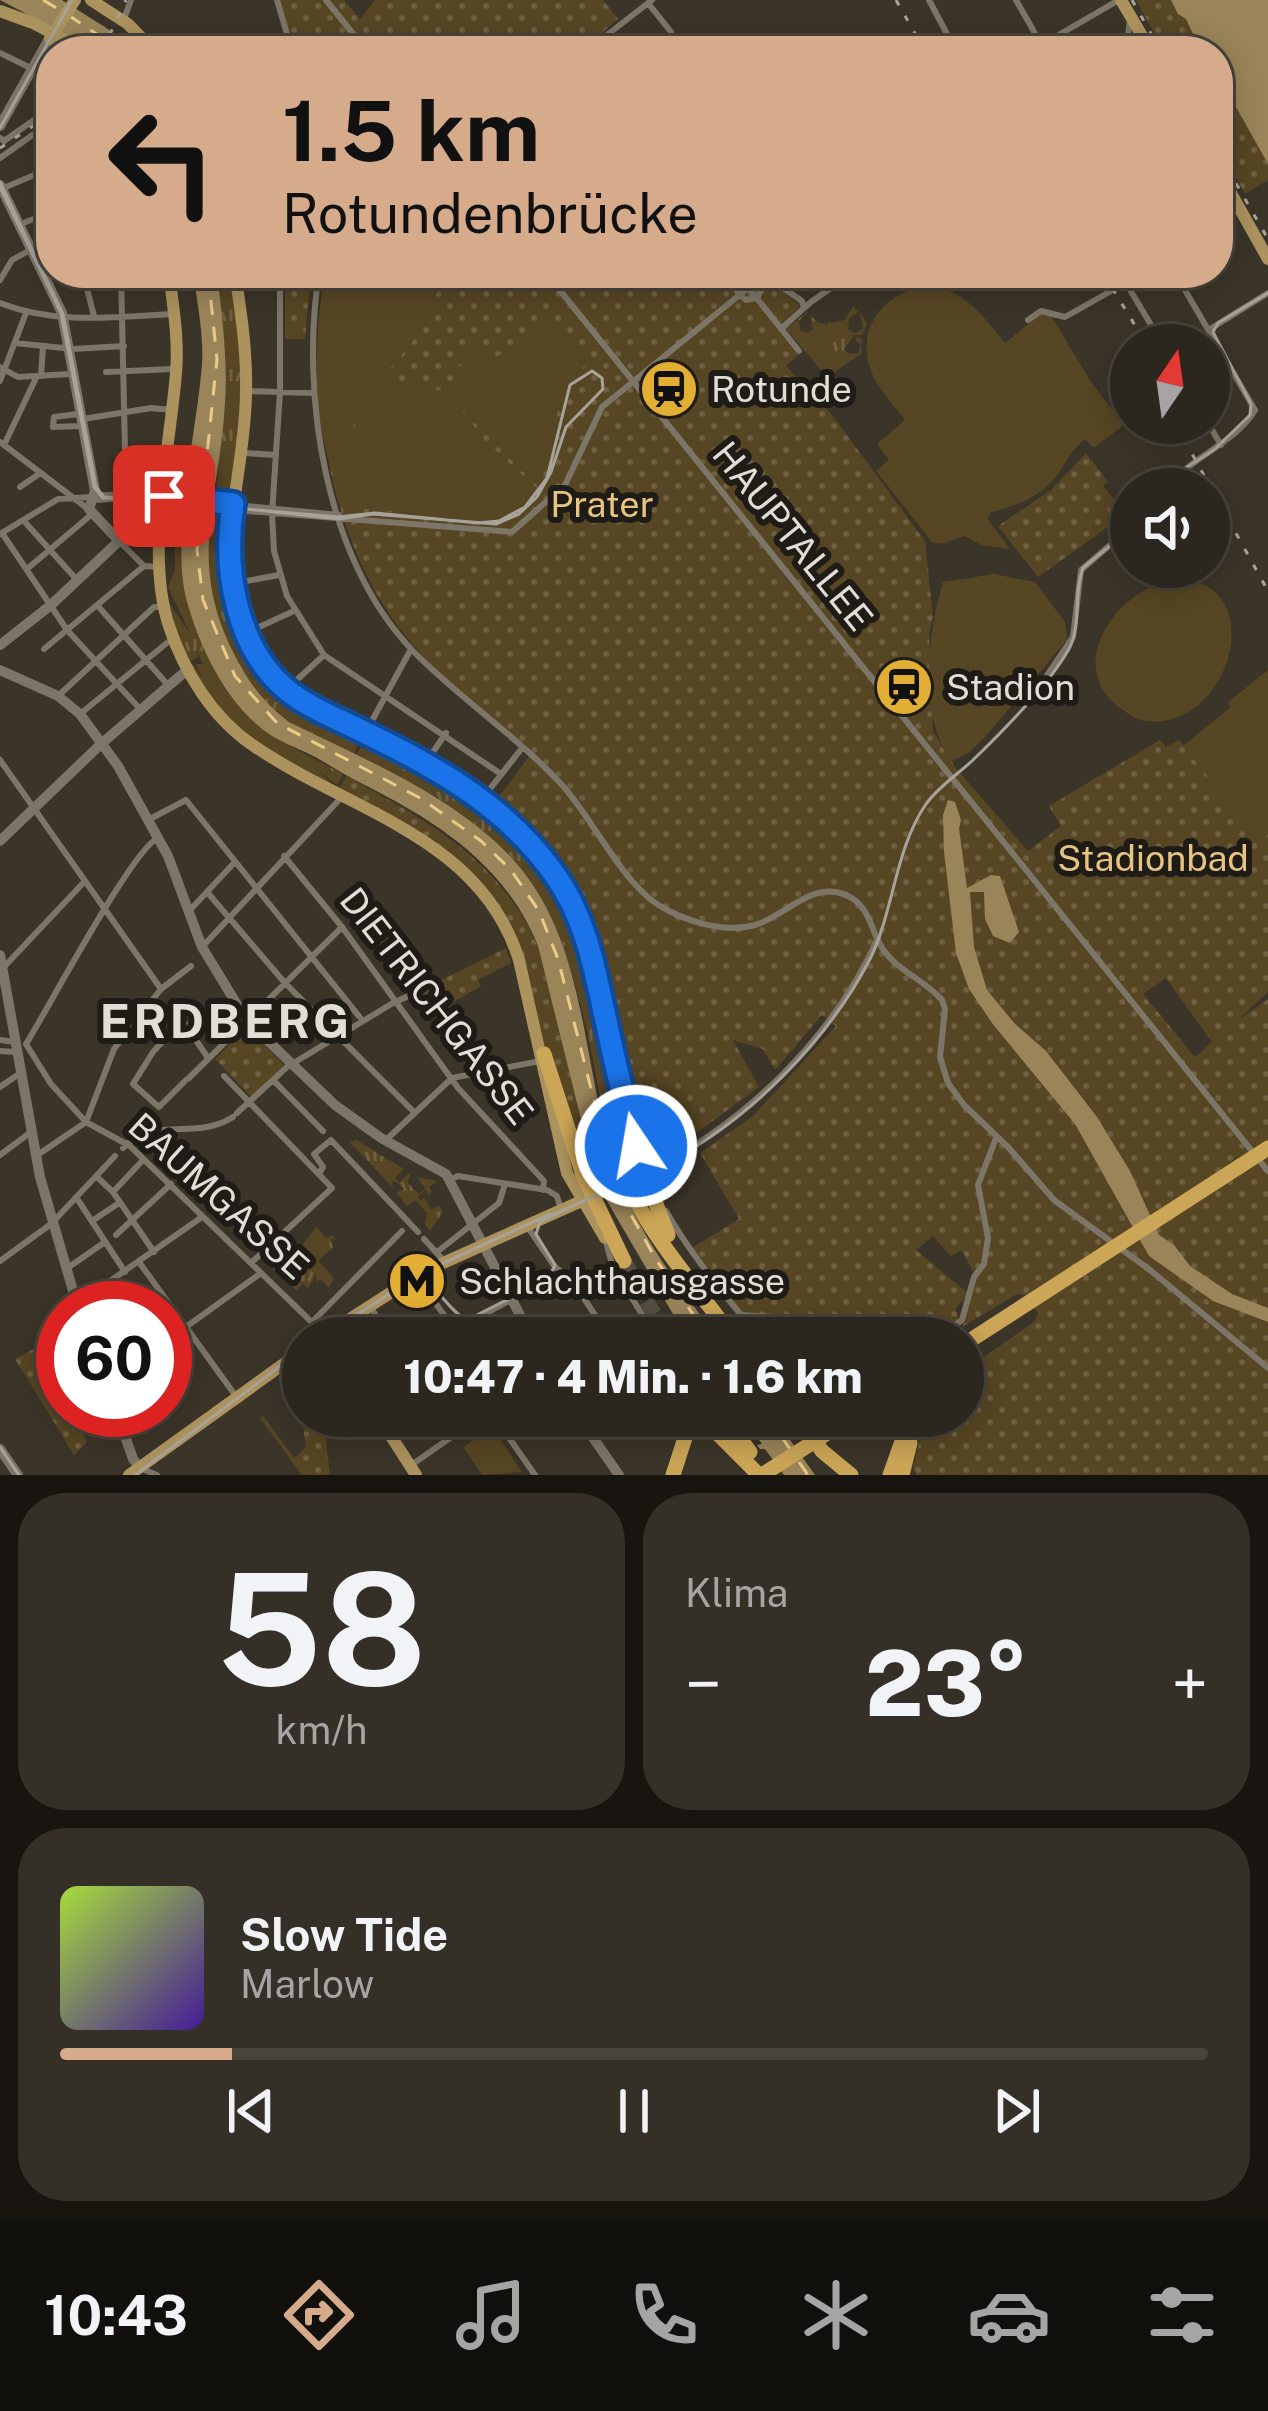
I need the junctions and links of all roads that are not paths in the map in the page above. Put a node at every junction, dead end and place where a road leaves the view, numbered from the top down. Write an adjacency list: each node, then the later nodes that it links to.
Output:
1 (71, 0): 13 (main road)
2 (91, 0): 12 (main road)
3 (131, 0): 12 (street)
4 (277, 0): 16 (street)
5 (326, 0): 17 (street)
6 (929, 0): 20 (street)
7 (1120, 0): 11 (main road); 22 (street)
8 (649, 1): 18 (street); 19 (street)
9 (1020, 1): 21 (street)
10 (0, 14): 13 (main road); 14 (main road)
11 (1130, 16): 23 (street); 24 (main road)
12 (124, 20): 15 (main road)
13 (50, 36)
14 (59, 36)
15 (139, 36)
16 (288, 36)
17 (355, 36)
18 (607, 36)
19 (671, 36)
20 (948, 36)
21 (1037, 36)
22 (1062, 36)
23 (1128, 36)
24 (1142, 36)
25 (0, 53): 27 (street)
26 (36, 62): 27 (street)
27 (32, 69): 28 (street); 30 (street)
28 (36, 71)
29 (36, 119): 32 (street)
30 (0, 127)
31 (36, 133): 33 (street)
32 (0, 138)
33 (0, 158)
34 (36, 174): 35 (street)
35 (1, 187): 38 (street)
36 (1233, 197): 41 (main road)
37 (36, 218): 38 (street)
38 (17, 226): 39 (street)
39 (31, 250): 40 (street); 42 (street)
40 (36, 257)
41 (1268, 259)
42 (1, 274)
43 (53, 288): 68 (street)
44 (87, 288): 67 (street)
45 (122, 288): 66 (street)
46 (171, 288): 65 (main road)
47 (236, 288): 90 (main road)
48 (280, 288): 91 (street)
49 (317, 288): 92 (street)
50 (558, 288): 80 (street, HAUPTALLEE)
51 (735, 288): 60 (street)
52 (748, 288): 60 (street); 61 (street)
53 (763, 288): 61 (street)
54 (781, 288): 63 (street)
55 (830, 288): 63 (street)
56 (1116, 288): 69 (street)
57 (1129, 288): 70 (street)
58 (1184, 288): 71 (street)
59 (1268, 293): 72 (street)
60 (740, 295): 61 (street); 83 (street)
61 (757, 298): 73 (street)
62 (0, 303): 64 (street)
63 (806, 304): 73 (street)
64 (26, 314): 68 (street); 74 (street)
65 (174, 314): 66 (street); 82 (main road)
66 (123, 316): 67 (street); 76 (street)
67 (94, 318): 68 (street)
68 (63, 319): 77 (street)
69 (1028, 320)
70 (1150, 324)
71 (1205, 324)
72 (1218, 324)
73 (782, 329): 78 (street)
74 (16, 343): 75 (street); 81 (street)
75 (43, 346): 77 (street); 87 (street)
76 (124, 346): 77 (street); 85 (street)
77 (69, 348): 86 (street)
78 (800, 351)
79 (1230, 364): 96 (street)
80 (621, 366): 83 (street); 88 (street, HAUPTALLEE)
81 (3, 369): 87 (street); 89 (street)
82 (177, 369): 85 (street); 93 (main road)
83 (645, 370): 88 (street)
84 (106, 372): 85 (street)
85 (125, 372): 94 (street)
86 (74, 374): 87 (street); 95 (street)
87 (39, 376): 97 (street)
88 (633, 380): 112 (street); 208 (street, HAUPTALLEE)
89 (0, 381)
90 (246, 391): 91 (street); 99 (main road)
91 (280, 392): 92 (street); 100 (street)
92 (314, 393): 112 (street)
93 (172, 410): 94 (street); 107 (main road)
94 (125, 412): 95 (street); 104 (street)
95 (83, 419): 106 (street)
96 (1230, 437)
97 (2, 444): 102 (street)
98 (1221, 446): 101 (street)
99 (241, 453): 100 (street); 108 (main road)
100 (276, 454): 109 (street)
101 (1188, 468)
102 (39, 474): 103 (street); 105 (street)
103 (20, 487)
104 (127, 494): 106 (street); 107 (street)
105 (74, 496): 106 (street); 110 (street); 113 (street)
106 (96, 498): 107 (street); 110 (street)
107 (164, 500): 108 (street); 111 (main road)
108 (233, 507): 109 (street); 122 (main road)
109 (272, 511): 112 (street); 120 (street)
110 (91, 513): 115 (street); 117 (street)
111 (162, 518): 115 (street); 118 (main road)
112 (340, 518): 133 (street)
113 (24, 521): 114 (street); 117 (street)
114 (3, 535): 119 (street)
115 (119, 541): 118 (street); 121 (street)
116 (1110, 545): 139 (street)
117 (50, 551): 119 (street); 121 (street)
118 (151, 566): 124 (street); 125 (main road)
119 (27, 568): 123 (street)
120 (279, 575): 122 (street); 126 (street)
121 (77, 580): 123 (street)
122 (232, 584): 128 (main road)
123 (51, 605): 127 (street); 131 (street)
124 (97, 605): 127 (street); 129 (street)
125 (164, 607): 129 (street); 130 (main road)
126 (294, 611): 128 (street); 134 (street)
127 (68, 630): 132 (street); 136 (street)
128 (247, 632): 142 (main road)
129 (123, 635): 135 (street); 136 (street)
130 (173, 638): 135 (street); 138 (main road)
131 (0, 645)
132 (44, 649)
133 (411, 649): 144 (street); 150 (street)
134 (324, 655): 142 (street); 144 (street)
135 (146, 659): 140 (street); 141 (street)
136 (94, 661): 140 (street); 143 (street)
137 (0, 670): 143 (street)
138 (187, 670): 141 (street); 187 (main road)
139 (1043, 680)
140 (117, 684): 145 (street); 146 (street)
141 (168, 686): 145 (street)
142 (287, 689): 147 (main road)
143 (58, 696): 146 (street)
144 (385, 698): 147 (street); 148 (street)
145 (141, 710): 149 (street)
146 (80, 714): 149 (street)
147 (365, 733): 152 (main road)
148 (446, 734): 152 (street); 153 (street)
149 (101, 743): 156 (street); 157 (street)
150 (522, 748): 153 (street); 169 (street)
151 (0, 760): 156 (street)
152 (425, 764): 154 (main road)
153 (501, 774): 154 (street)
154 (482, 799): 189 (main road)
155 (338, 801): 160 (street)
156 (34, 808): 159 (street); 162 (street)
157 (148, 820): 158 (street); 161 (street)
158 (158, 838): 165 (street); 166 (street)
159 (0, 841)
160 (284, 856): 163 (street); 168 (street, DIETRICHGASSE)
161 (235, 861): 163 (street); 164 (street)
162 (85, 881): 165 (street); 173 (street)
163 (256, 887): 167 (street); 171 (street)
164 (207, 892): 166 (street); 167 (street)
165 (104, 909): 175 (street); 184 (street)
166 (188, 913): 170 (street)
167 (228, 918): 170 (street); 174 (street)
168 (342, 927): 171 (street); 177 (street, DIETRICHGASSE)
169 (878, 938): 200 (street); 210 (street)
170 (202, 947): 181 (street)
171 (312, 957): 174 (street); 180 (street)
172 (191, 966): 175 (street)
173 (2, 967): 184 (street)
174 (285, 983): 181 (street); 182 (street)
175 (160, 989): 197 (street)
176 (413, 994): 177 (street)
177 (398, 1002): 180 (street); 192 (street, DIETRICHGASSE)
178 (175, 1009): 179 (street)
179 (182, 1020): 186 (street); 186 (street)
180 (362, 1020): 182 (street)
181 (247, 1021): 186 (street); 188 (street)
182 (336, 1036): 188 (street); 196 (street)
183 (0, 1040): 184 (street)
184 (21, 1046): 185 (street); 190 (street); 197 (street, BAUMGASSE)
185 (0, 1051)
186 (208, 1058)
187 (544, 1060): 192 (street); 219 (main road); 230 (highway)
188 (292, 1064): 193 (street); 201 (street)
189 (616, 1066): 210 (main road); 239 (highway)
190 (22, 1072): 194 (street); 199 (street)
191 (224, 1076): 195 (street)
192 (452, 1078): 196 (street); 215 (street, DIETRICHGASSE)
193 (273, 1080): 195 (street); 198 (street)
194 (0, 1088)
195 (249, 1102): 202 (street); 209 (street)
196 (414, 1112): 201 (street)
197 (86, 1122): 202 (street, BAUMGASSE); 205 (street)
198 (323, 1131)
199 (32, 1132): 204 (street); 205 (street)
200 (996, 1136): 262 (street); 267 (street)
201 (386, 1141): 212 (street)
202 (125, 1146): 207 (street, BAUMGASSE)
203 (1268, 1152): 264 (highway)
204 (0, 1155)
205 (36, 1156): 226 (street)
206 (116, 1156): 211 (street)
207 (144, 1159): 213 (street, BAUMGASSE); 216 (street)
208 (1268, 1171)
209 (319, 1174): 227 (street); 238 (street)
210 (637, 1176): 219 (main road); 239 (highway)
211 (96, 1177): 216 (street); 218 (street)
212 (449, 1180): 214 (street); 225 (street)
213 (170, 1184): 222 (street, BAUMGASSE); 224 (street)
214 (505, 1184): 215 (street); 225 (street)
215 (543, 1190): 221 (street, DIETRICHGASSE)
216 (112, 1192): 220 (street)
217 (657, 1193): 261 (street)
218 (76, 1197): 223 (street); 226 (street)
219 (586, 1199): 221 (main road); 230 (main road)
220 (120, 1202): 223 (street); 224 (street)
221 (557, 1210): 228 (main road)
222 (203, 1216): 233 (street); 238 (street, BAUMGASSE)
223 (92, 1222): 231 (street)
224 (134, 1222): 229 (street); 233 (street)
225 (471, 1223): 232 (street); 234 (street)
226 (51, 1224): 235 (street); 240 (street)
227 (406, 1227): 234 (street); 253 (street)
228 (531, 1228): 232 (main road); 237 (street)
229 (116, 1235)
230 (605, 1238): 260 (street)
231 (106, 1242): 240 (street); 241 (street)
232 (483, 1246): 234 (main road); 249 (street)
233 (154, 1252): 236 (street)
234 (441, 1257): 244 (main road)
235 (0, 1262)
236 (140, 1262): 241 (street); 248 (street)
237 (551, 1262): 243 (street); 245 (street)
238 (251, 1263): 242 (street, BAUMGASSE)
239 (681, 1265): 251 (highway)
240 (65, 1269): 246 (street)
241 (125, 1272): 247 (street)
242 (262, 1273): 252 (street, BAUMGASSE); 263 (street)
243 (561, 1273): 245 (street); 259 (street)
244 (417, 1276): 250 (main road); 256 (street)
245 (550, 1276): 249 (street)
246 (69, 1281)
247 (113, 1281)
248 (153, 1281)
249 (511, 1298): 257 (street); 258 (street)
250 (370, 1305): 254 (main road); 255 (street)
251 (718, 1316)
252 (307, 1317)
253 (317, 1317)
254 (353, 1317)
255 (378, 1317)
256 (446, 1317)
257 (476, 1317)
258 (521, 1317)
259 (596, 1317)
260 (647, 1317)
261 (761, 1317)
262 (963, 1317)
263 (192, 1323)
264 (984, 1335)
265 (192, 1336): 268 (street)
266 (282, 1365): 268 (main road)
267 (1268, 1368)
268 (237, 1398): 289 (main road)
269 (125, 1437): 289 (street)
270 (391, 1437): 288 (main road)
271 (450, 1437): 288 (street)
272 (508, 1437): 292 (street)
273 (593, 1437): 293 (street)
274 (678, 1437): 294 (highway)
275 (690, 1437): 294 (highway)
276 (722, 1437): 295 (highway)
277 (737, 1437): 295 (highway)
278 (806, 1437): 297 (highway)
279 (810, 1437): 298 (highway)
280 (810, 1437): 299 (highway)
281 (825, 1437): 286 (highway)
282 (827, 1437): 286 (highway)
283 (829, 1437): 286 (highway)
284 (905, 1437): 300 (highway)
285 (909, 1437): 301 (highway)
286 (822, 1441): 295 (highway); 296 (highway)
287 (0, 1449): 290 (street)
288 (413, 1471)
289 (134, 1472): 291 (street)
290 (18, 1475)
291 (157, 1475)
292 (536, 1475)
293 (619, 1475)
294 (672, 1475)
295 (762, 1475)
296 (776, 1475)
297 (830, 1475)
298 (841, 1475)
299 (851, 1475)
300 (890, 1475)
301 (902, 1475)

